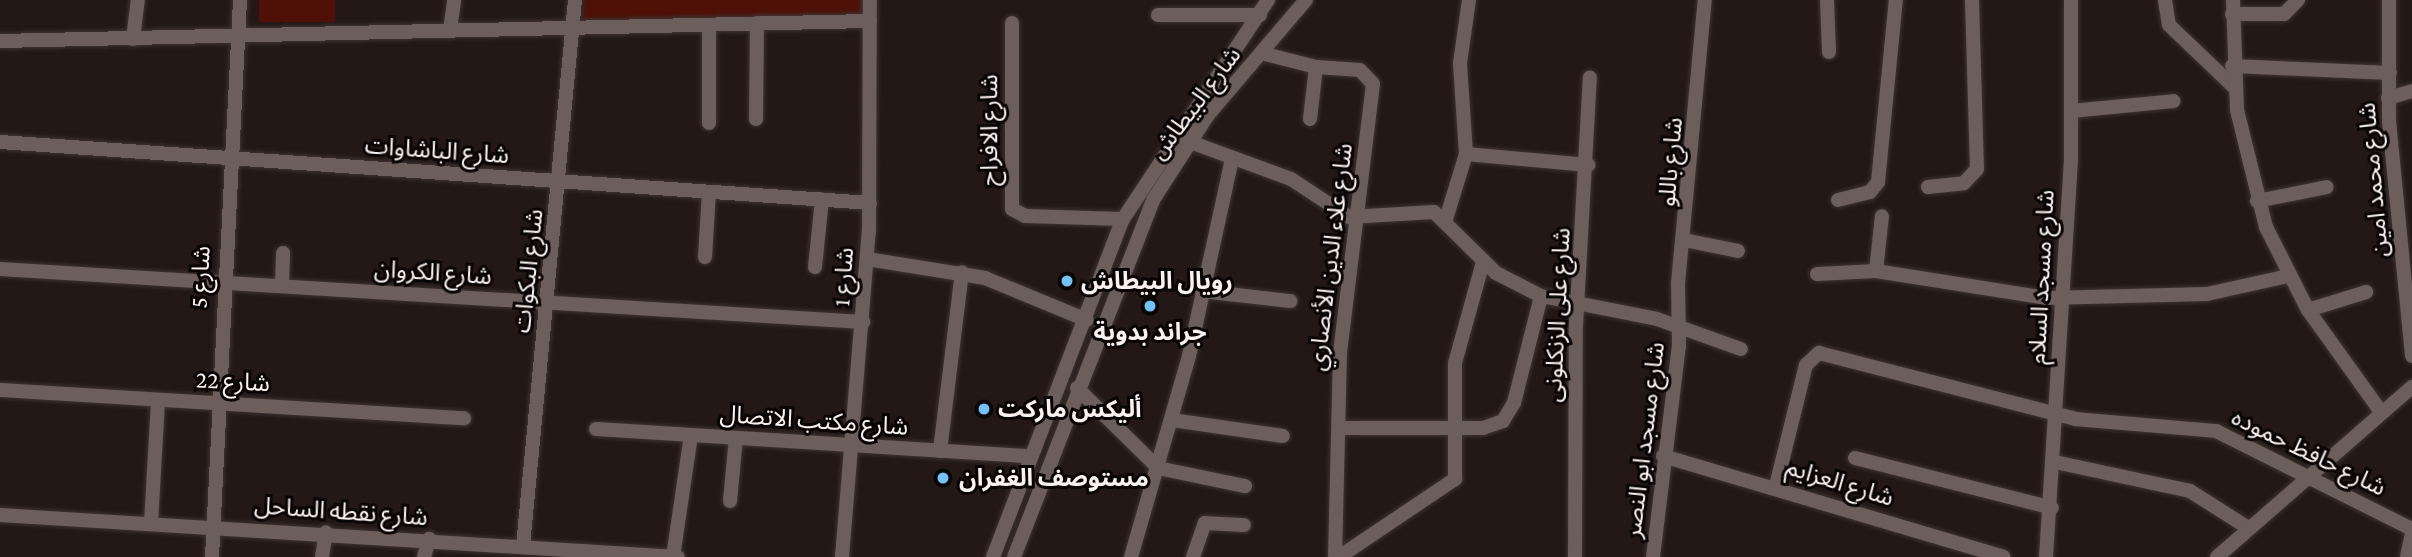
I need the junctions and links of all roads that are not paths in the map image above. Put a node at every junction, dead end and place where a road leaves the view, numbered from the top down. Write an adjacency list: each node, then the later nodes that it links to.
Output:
1 (138, 0): 27 (street)
2 (240, 0): 26 (street, شارع 5)
3 (454, 0): 25 (street)
4 (575, 0): 24 (street, شارع البكوات)
5 (870, 0): 20 (street, شارع 1)
6 (1268, 0): 19 (street, شارع البيطاش)
7 (1306, 0): 30 (street, شارع البيطاش)
8 (1469, 0): 45 (street)
9 (1706, 0): 61 (street, شارع باللو)
10 (1827, 0): 29 (street)
11 (1896, 0): 54 (street)
12 (1972, 0): 50 (street)
13 (2071, 0): 39 (street, شارع مسجد السلام)
14 (2165, 0): 35 (street)
15 (2298, 0): 17 (street)
16 (2389, 0): 33 (street, شارع محمد امين)
17 (2232, 7): 31 (street)
18 (1158, 15): 19 (street)
19 (1260, 15): 43 (street, شارع البيطاش)
20 (870, 21): 21 (street); 56 (street, شارع 1)
21 (757, 23): 23 (street); 41 (street)
22 (1012, 23): 58 (street, شارع الافراح)
23 (709, 24): 24 (street); 42 (street)
24 (573, 27): 25 (street); 49 (street, شارع البكوات)
25 (450, 30): 26 (street)
26 (238, 31): 27 (street); 46 (street, شارع 5)
27 (133, 39): 28 (street)
28 (0, 41)
29 (1829, 52)
30 (1261, 53): 32 (street, شارع علاء الدين الأنصاري); 43 (street, شارع البيطاش)
31 (2232, 66): 33 (street); 35 (street)
32 (1316, 68): 40 (street); 59 (street, شارع علاء الدين الأنصاري)
33 (2389, 73): 37 (street, شارع محمد امين)
34 (1590, 76): 48 (street, شارع على الزنكلونى)
35 (2234, 87): 55 (street)
36 (2412, 91): 37 (street)
37 (2388, 98): 88 (street, شارع محمد امين)
38 (2174, 101): 39 (street)
39 (2071, 111): 78 (street, شارع مسجد السلام)
40 (1310, 119)
41 (757, 120)
42 (709, 123)
43 (1181, 139): 47 (street); 58 (street, شارع البيطاش); 85 (street, شارع البيطاش)
44 (0, 142): 46 (street, شارع الباشاوات)
45 (1466, 155): 48 (street); 60 (street)
46 (228, 158): 49 (street, شارع الباشاوات); 73 (street, شارع 5)
47 (1232, 159): 59 (street); 75 (street)
48 (1589, 165): 81 (street, شارع على الزنكلونى)
49 (559, 181): 52 (street, شارع الباشاوات); 80 (street, شارع البكوات)
50 (1928, 187)
51 (2327, 187): 55 (street)
52 (709, 191): 53 (street, شارع الباشاوات); 64 (street)
53 (822, 200): 56 (street, شارع الباشاوات); 67 (street)
54 (1838, 200)
55 (2257, 201): 72 (street)
56 (870, 203): 65 (street, شارع 1)
57 (1882, 216): 69 (street)
58 (1123, 219): 83 (street, شارع البيطاش)
59 (1357, 219): 60 (street); 98 (street, شارع علاء الدين الأنصاري)
60 (1446, 219): 66 (street)
61 (1684, 240): 62 (street); 86 (street, شارع باللو)
62 (1738, 251)
63 (283, 253): 74 (street)
64 (705, 257)
65 (867, 259): 70 (street); 84 (street, شارع 1)
66 (1483, 262): 77 (street); 99 (street)
67 (815, 267)
68 (0, 269): 73 (street, شارع الكروان)
69 (1876, 271): 71 (street); 78 (street)
70 (962, 272): 83 (street); 105 (street)
71 (1817, 274)
72 (2288, 276): 78 (street); 82 (street)
73 (222, 281): 74 (street, شارع الكروان); 93 (street, شارع 5)
74 (282, 285): 80 (street, شارع الكروان)
75 (1202, 291): 79 (street); 97 (street)
76 (2366, 292): 82 (street)
77 (1541, 296): 81 (street); 99 (street)
78 (2061, 298): 95 (street, شارع مسجد السلام)
79 (1290, 301)
80 (548, 303): 84 (street, شارع الكروان); 124 (street, شارع البكوات)
81 (1577, 305): 86 (street); 137 (street, شارع على الزنكلونى)
82 (2308, 310): 94 (street)
83 (1080, 316): 85 (street); 106 (street, شارع البيطاش)
84 (863, 323): 104 (street, شارع 1)
85 (1099, 327): 90 (street, شارع البيطاش)
86 (1680, 328): 87 (street); 107 (street, شارع مسجد ابو النصر)
87 (1741, 349)
88 (2412, 356)
89 (2412, 387): 94 (street)
90 (1077, 388): 110 (street); 133 (street, شارع البيطاش)
91 (0, 390): 92 (street, شارع 22)
92 (158, 400): 93 (street, شارع 22); 117 (street)
93 (217, 403): 96 (street, شارع 22); 119 (street, شارع 5)
94 (2381, 412): 111 (street)
95 (2058, 414): 109 (street, شارع مسجد السلام); 111 (street, شارع حافظ حموده); 113 (street, شارع حافظ حموده)
96 (464, 418)
97 (1171, 420): 102 (street); 110 (street)
98 (1339, 428): 99 (street); 136 (street, شارع علاء الدين الأنصاري)
99 (1452, 428): 136 (street)
100 (596, 429): 101 (street, شارع مكتب الاتصال)
101 (691, 435): 103 (street, شارع مكتب الاتصال); 129 (street)
102 (1283, 436)
103 (736, 438): 104 (street, شارع مكتب الاتصال); 114 (street)
104 (852, 445): 105 (street, شارع مكتب الاتصال); 131 (street, شارع 1)
105 (940, 451): 106 (street, شارع مكتب الاتصال)
106 (1030, 456): 132 (street, شارع البيطاش)
107 (1663, 456): 113 (street, شارع العزايم); 138 (street, شارع مسجد ابو النصر)
108 (1855, 458): 115 (street)
109 (2055, 462): 115 (street, شارع مسجد السلام); 120 (street)
110 (1157, 468): 112 (street); 134 (street)
111 (2308, 474): 120 (street); 121 (street, شارع حافظ حموده)
112 (1245, 486)
113 (1776, 486): 139 (street, شارع العزايم)
114 (730, 501)
115 (2052, 508): 140 (street, شارع مسجد السلام)
116 (0, 515): 117 (street, شارع نقطه الساحل)
117 (151, 523): 119 (street, شارع نقطه الساحل)
118 (1244, 525): 135 (street)
119 (213, 526): 122 (street, شارع نقطه الساحل); 126 (street, شارع 5)
120 (2247, 527): 141 (street)
121 (2412, 531): 142 (street)
122 (326, 532): 123 (street, شارع نقطه الساحل); 127 (street)
123 (429, 539): 125 (street, شارع نقطه الساحل); 128 (street)
124 (523, 546): 125 (street, شارع نقطه الساحل); 129 (street, شارع نقطه الساحل)
125 (501, 551)
126 (212, 557)
127 (322, 557)
128 (424, 557)
129 (673, 557): 130 (street, شارع نقطه الساحل)
130 (678, 557)
131 (842, 557)
132 (993, 557)
133 (1014, 557)
134 (1131, 557)
135 (1193, 557)
136 (1337, 557)
137 (1575, 557)
138 (1653, 557)
139 (2003, 557)
140 (2046, 557)
141 (2217, 557)
142 (2407, 557)

